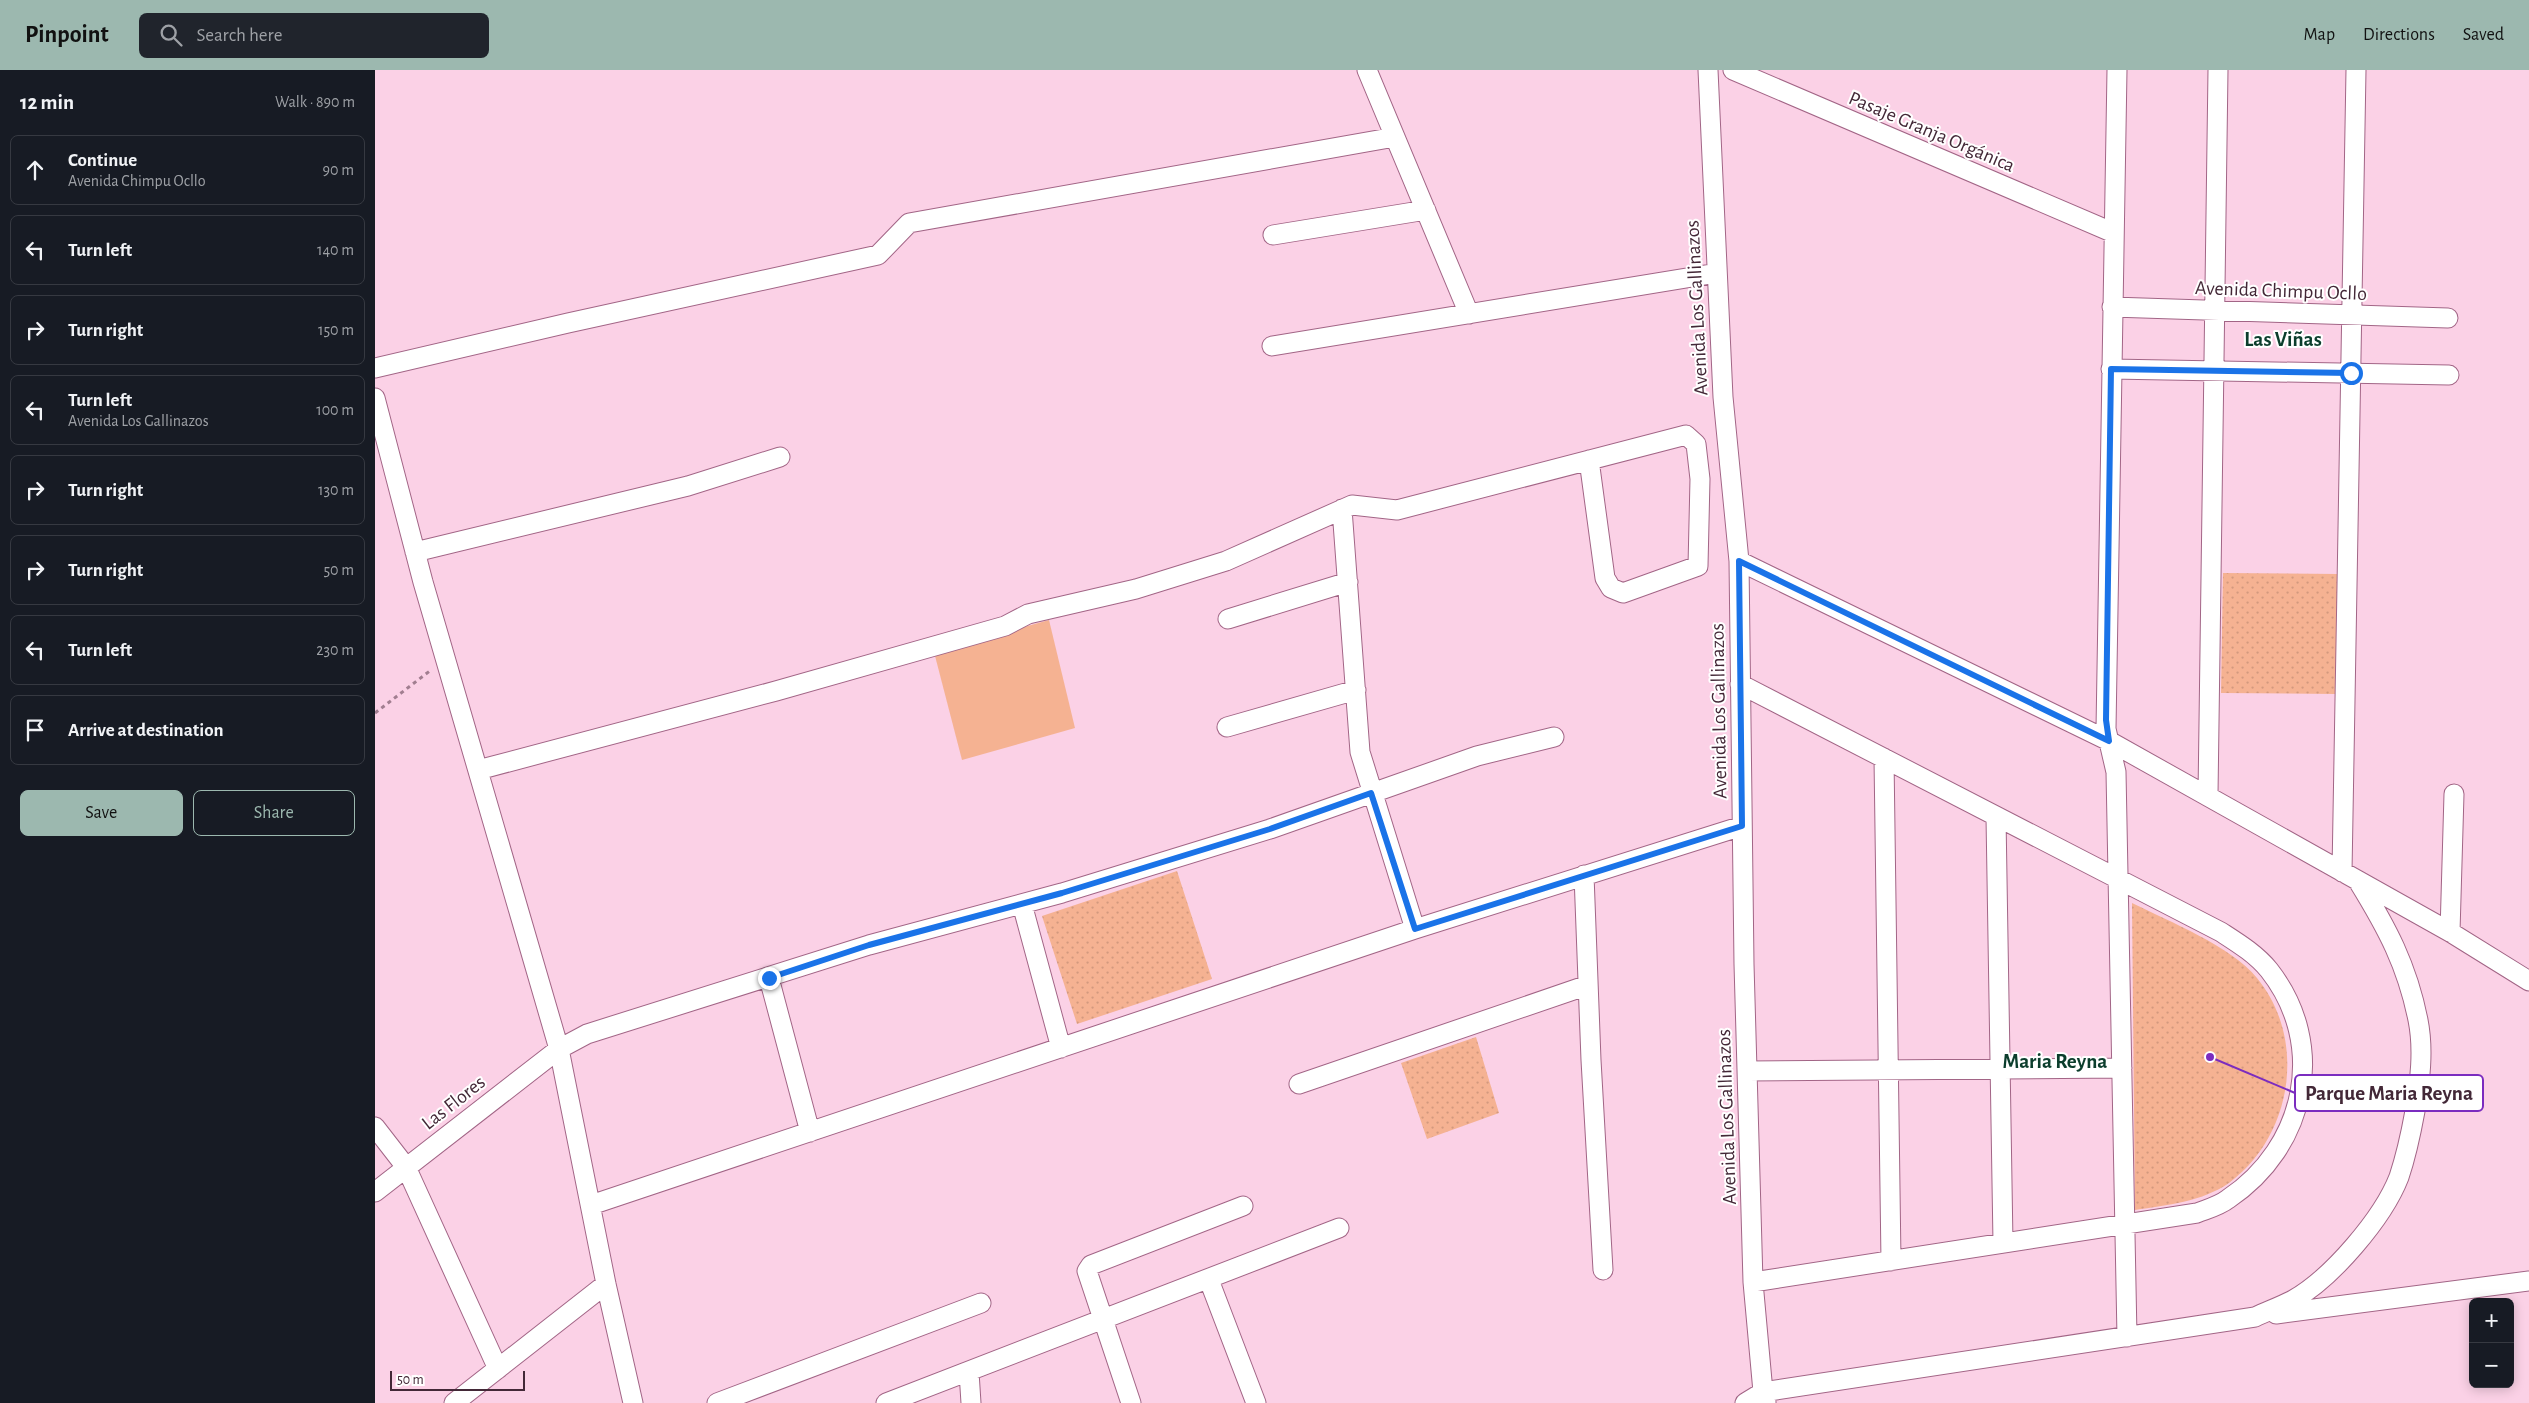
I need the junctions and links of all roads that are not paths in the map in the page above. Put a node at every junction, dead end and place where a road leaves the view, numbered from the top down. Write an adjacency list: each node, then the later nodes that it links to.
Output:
1 (1367, 70): 7 (street)
2 (1708, 70): 11 (street, Avenida Los Gallinazos)
3 (1733, 70): 9 (street, Pasaje Granja Orgánica)
4 (2117, 70): 9 (street)
5 (2218, 70): 13 (street)
6 (2356, 70): 15 (street)
7 (1395, 137): 8 (street); 18 (street)
8 (1426, 210): 10 (street); 14 (street)
9 (2114, 233): 12 (street)
10 (1273, 235)
11 (1717, 273): 14 (street); 28 (street, Avenida Los Gallinazos)
12 (2112, 307): 13 (street, Avenida Chimpu Ocllo); 19 (street)
13 (2215, 310): 15 (street, Avenida Chimpu Ocllo); 20 (street)
14 (1469, 314): 17 (street)
15 (2352, 314): 16 (street, Avenida Chimpu Ocllo); 21 (street)
16 (2448, 318)
17 (1272, 346)
18 (375, 368)
19 (2111, 369): 20 (street); 35 (street)
20 (2214, 371): 21 (street); 40 (street)
21 (2351, 373): 22 (street); 43 (street)
22 (2449, 375)
23 (375, 398): 27 (street)
24 (780, 457): 27 (street)
25 (1589, 460): 25 (street); 26 (street)
26 (1342, 510): 29 (street); 37 (street)
27 (415, 552): 37 (street)
28 (1739, 561): 31 (street, Avenida Los Gallinazos); 35 (street)
29 (1348, 582): 30 (street); 32 (street)
30 (1228, 619)
31 (1740, 684): 36 (street); 42 (street, Avenida Los Gallinazos)
32 (1356, 690): 33 (street); 38 (street)
33 (1227, 727)
34 (1554, 737): 38 (street, Las Flores)
35 (2109, 741): 40 (street); 45 (street)
36 (1884, 758): 41 (street); 57 (street)
37 (478, 770): 54 (street)
38 (1371, 793): 47 (street, Las Flores); 48 (street)
39 (2454, 794): 49 (street)
40 (2207, 795): 43 (street)
41 (1996, 816): 45 (street); 56 (street)
42 (1738, 827): 44 (street); 58 (street, Avenida Los Gallinazos)
43 (2342, 872): 46 (street)
44 (1585, 876): 48 (street); 52 (street)
45 (2119, 880): 55 (street); 60 (street)
46 (2358, 882): 49 (street); 61 (street)
47 (1022, 904): 50 (street, Las Flores); 53 (street)
48 (1415, 929): 53 (street)
49 (2450, 932): 51 (street)
50 (769, 978): 54 (street, Las Flores); 63 (street)
51 (2529, 981)
52 (1588, 985): 59 (street); 72 (street)
53 (1061, 1048): 63 (street)
54 (559, 1049): 64 (street, Las Flores); 66 (street)
55 (2122, 1068): 56 (street); 68 (street)
56 (2000, 1069): 57 (street); 70 (street)
57 (1888, 1070): 58 (street); 71 (street)
58 (1747, 1071): 75 (street, Avenida Los Gallinazos)
59 (1299, 1084)
60 (2302, 1088): 61 (street); 68 (street)
61 (2417, 1099): 78 (street)
62 (375, 1127): 64 (street)
63 (810, 1132): 66 (street)
64 (406, 1167): 65 (street, Las Flores); 81 (street)
65 (375, 1192)
66 (591, 1205): 76 (street)
67 (1243, 1206): 79 (street)
68 (2125, 1224): 70 (street); 80 (street)
69 (1339, 1228): 73 (street)
70 (2003, 1243): 71 (street)
71 (1891, 1261): 75 (street)
72 (1603, 1270)
73 (1209, 1280): 79 (street); 90 (street)
74 (2529, 1281): 78 (street)
75 (1753, 1282): 83 (street, Avenida Los Gallinazos)
76 (606, 1284): 81 (street); 85 (street)
77 (981, 1303): 86 (street)
78 (2255, 1316): 80 (street)
79 (1103, 1320): 82 (street); 89 (street)
80 (2127, 1338): 83 (street)
81 (498, 1369): 84 (street)
82 (969, 1372): 87 (street); 88 (street)
83 (1765, 1398): 91 (street)
84 (455, 1403)
85 (633, 1403)
86 (717, 1403)
87 (886, 1403)
88 (971, 1403)
89 (1131, 1403)
90 (1257, 1403)
91 (1745, 1403)

